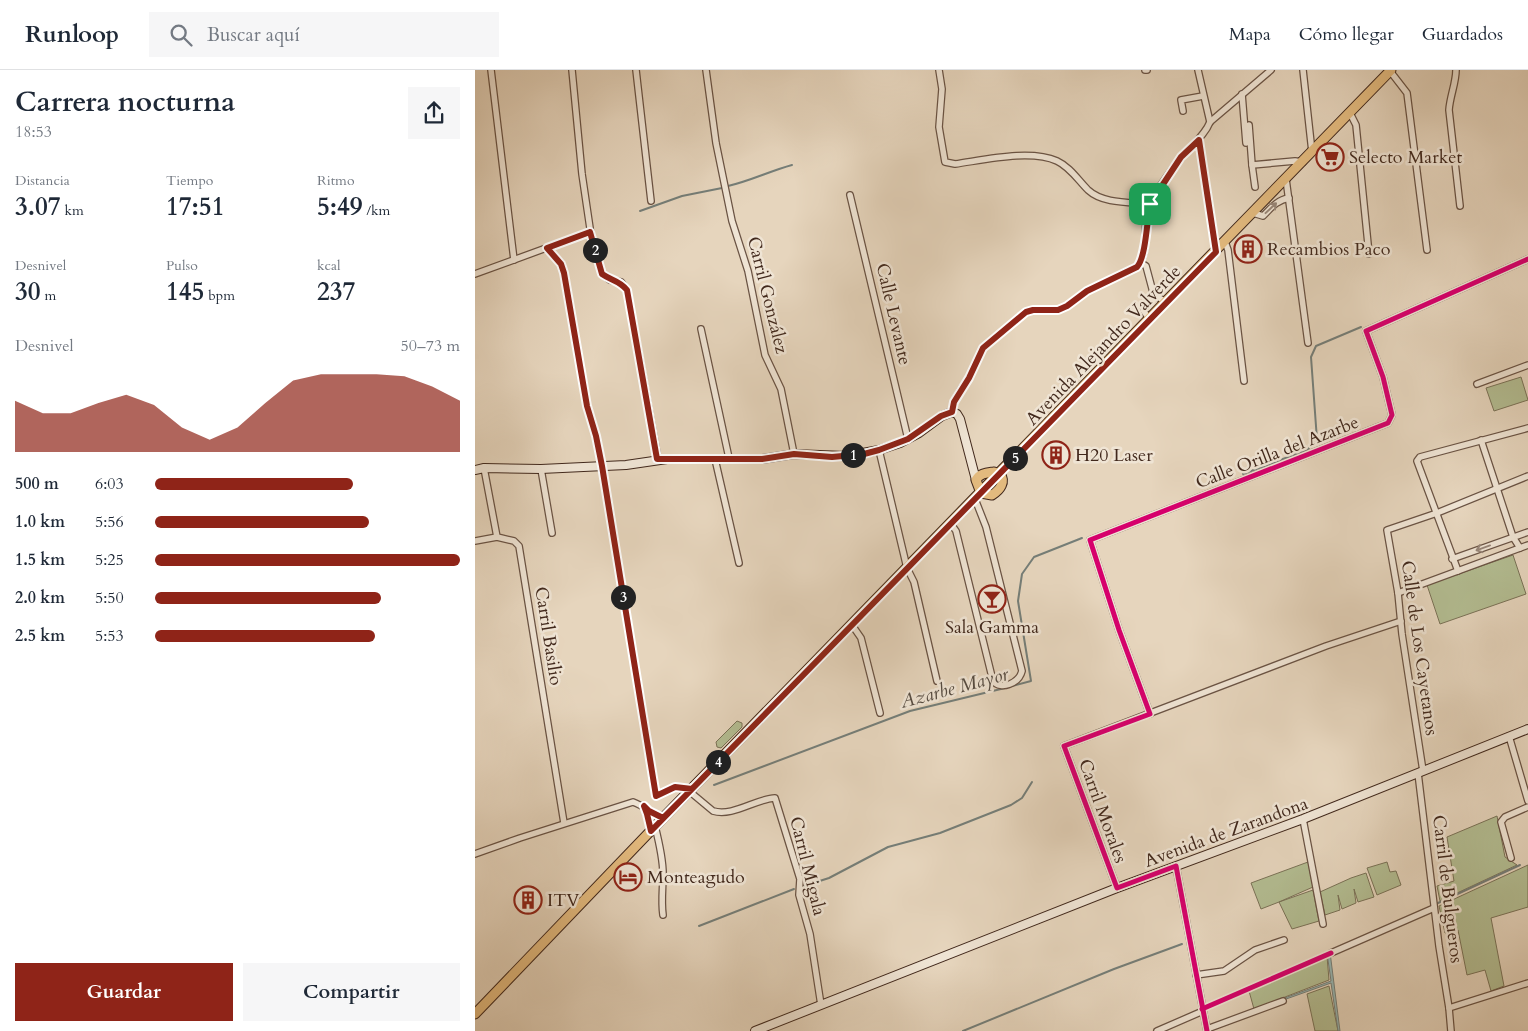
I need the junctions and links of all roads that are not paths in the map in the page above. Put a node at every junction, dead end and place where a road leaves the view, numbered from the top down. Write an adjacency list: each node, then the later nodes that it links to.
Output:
1 (491, 70): 36 (street)
2 (572, 70): 29 (street)
3 (636, 70): 25 (street)
4 (706, 70): 52 (street, Carril González)
5 (939, 70): 26 (street)
6 (1198, 70): 12 (street)
7 (1271, 70): 11 (street)
8 (1303, 70): 18 (street)
9 (1391, 70): 14 (main road, Avenida Alejandro Valverde); 32 (street)
10 (1456, 70): 27 (street)
11 (1242, 94): 15 (street); 20 (street)
12 (1203, 96): 13 (street); 15 (street)
13 (1183, 111)
14 (1350, 113): 18 (main road, Avenida Alejandro Valverde); 34 (street)
15 (1210, 122): 17 (street)
16 (1249, 125): 20 (street)
17 (1199, 140): 26 (street); 33 (street)
18 (1311, 153): 19 (main road, Avenida Alejandro Valverde)
19 (1303, 162): 20 (street); 21 (main road, Avenida Alejandro Valverde)
20 (1250, 163): 22 (street)
21 (1286, 179): 24 (street); 28 (main road, Avenida Alejandro Valverde)
22 (1255, 187)
23 (850, 195): 49 (street, Calle Levante)
24 (1289, 198): 28 (street, one-way to 24); 43 (street)
25 (651, 201)
26 (1150, 204): 37 (street)
27 (1460, 206)
28 (1253, 213): 30 (main road, Avenida Alejandro Valverde)
29 (590, 232): 31 (street); 54 (street)
30 (1225, 242): 33 (main road, Avenida Alejandro Valverde); 45 (street)
31 (547, 248): 36 (street); 56 (street)
32 (1427, 250)
33 (1216, 252): 40 (main road, Avenida Alejandro Valverde)
34 (1369, 254)
35 (1528, 259): 85 (street, Calle Orilla del Azarbe)
36 (514, 260): 38 (street)
37 (1141, 263): 39 (street); 47 (street)
38 (475, 274)
39 (1154, 296): 40 (street); 41 (street)
40 (1166, 303): 41 (main road, Avenida Alejandro Valverde)
41 (1150, 320): 62 (main road, Avenida Alejandro Valverde)
42 (701, 329): 53 (street)
43 (1308, 343)
44 (1528, 365): 46 (street)
45 (1244, 381)
46 (1477, 384)
47 (952, 412): 49 (street); 58 (street)
48 (1528, 428): 50 (street)
49 (908, 439): 51 (street)
50 (1481, 440): 65 (street); 67 (street)
51 (879, 450): 52 (street); 78 (street)
52 (794, 454): 53 (street)
53 (729, 458): 55 (street)
54 (657, 459): 55 (street); 56 (street)
55 (715, 459): 77 (street)
56 (602, 466): 59 (street); 89 (street)
57 (484, 468): 59 (street); 60 (street); 71 (street)
58 (973, 468): 61 (street); 64 (street)
59 (541, 469): 70 (street)
60 (475, 470)
61 (985, 473): 62 (main road); 64 (main road)
62 (1000, 474): 66 (main road, Avenida Alejandro Valverde)
63 (1528, 476): 65 (street)
64 (976, 480): 66 (main road)
65 (1497, 489): 67 (street); 72 (street)
66 (978, 496): 68 (main road, Avenida Alejandro Valverde); 68 (street)
67 (1437, 513): 76 (street); 80 (street, Calle de Los Cayetanos)
68 (951, 524): 78 (main road, Avenida Alejandro Valverde)
69 (1528, 532): 72 (street)
70 (552, 533)
71 (497, 537): 73 (street); 95 (street, Carril Basilio)
72 (1513, 537): 75 (street); 76 (street, one-way to 76)
73 (475, 541)
74 (1528, 545): 75 (street)
75 (1520, 548): 79 (street)
76 (1452, 559): 79 (street)
77 (739, 564)
78 (907, 568): 82 (main road, Avenida Alejandro Valverde); 83 (street)
79 (1457, 571): 80 (street)
80 (1398, 593): 81 (street, Calle de Los Cayetanos)
81 (1401, 621): 85 (street, Carril Morales); 88 (street, Calle de Los Cayetanos)
82 (852, 625): 84 (street); 89 (main road, Avenida Alejandro Valverde)
83 (937, 681)
84 (880, 713)
85 (1150, 714): 100 (street, Carril Morales)
86 (1528, 729): 87 (street, Avenida de Zarandona)
87 (1509, 736): 88 (street, Avenida de Zarandona); 90 (street)
88 (1421, 772): 94 (street, Avenida de Zarandona); 101 (street, Carril de Bulgueros)
89 (690, 790): 93 (main road, Avenida Alejandro Valverde); 109 (street, Carril Migala)
90 (1528, 802)
91 (644, 806): 93 (street); 95 (street); 96 (street)
92 (1528, 807): 98 (street)
93 (663, 818): 96 (main road)
94 (1303, 820): 99 (street, Avenida de Zarandona); 103 (street)
95 (564, 823): 97 (street)
96 (653, 829): 102 (street); 112 (main road)
97 (475, 854)
98 (1511, 858)
99 (1176, 866): 100 (street, Avenida de Zarandona); 106 (street)
100 (1117, 888): 109 (street, Avenida de Zarandona)
101 (1434, 908): 105 (street); 110 (street, Carril de Bulgueros)
102 (663, 915)
103 (1323, 924)
104 (1284, 940): 106 (street)
105 (1331, 953)
106 (1196, 975): 111 (street)
107 (1528, 983): 110 (street)
108 (1283, 1001): 113 (street)
109 (821, 1005): 114 (street, Avenida de Zarandona)
110 (1449, 1008): 116 (street, Carril de Bulgueros)
111 (1203, 1011): 113 (street); 115 (street)
112 (475, 1014)
113 (1207, 1030)
114 (755, 1031)
115 (1157, 1031)
116 (1451, 1031)

